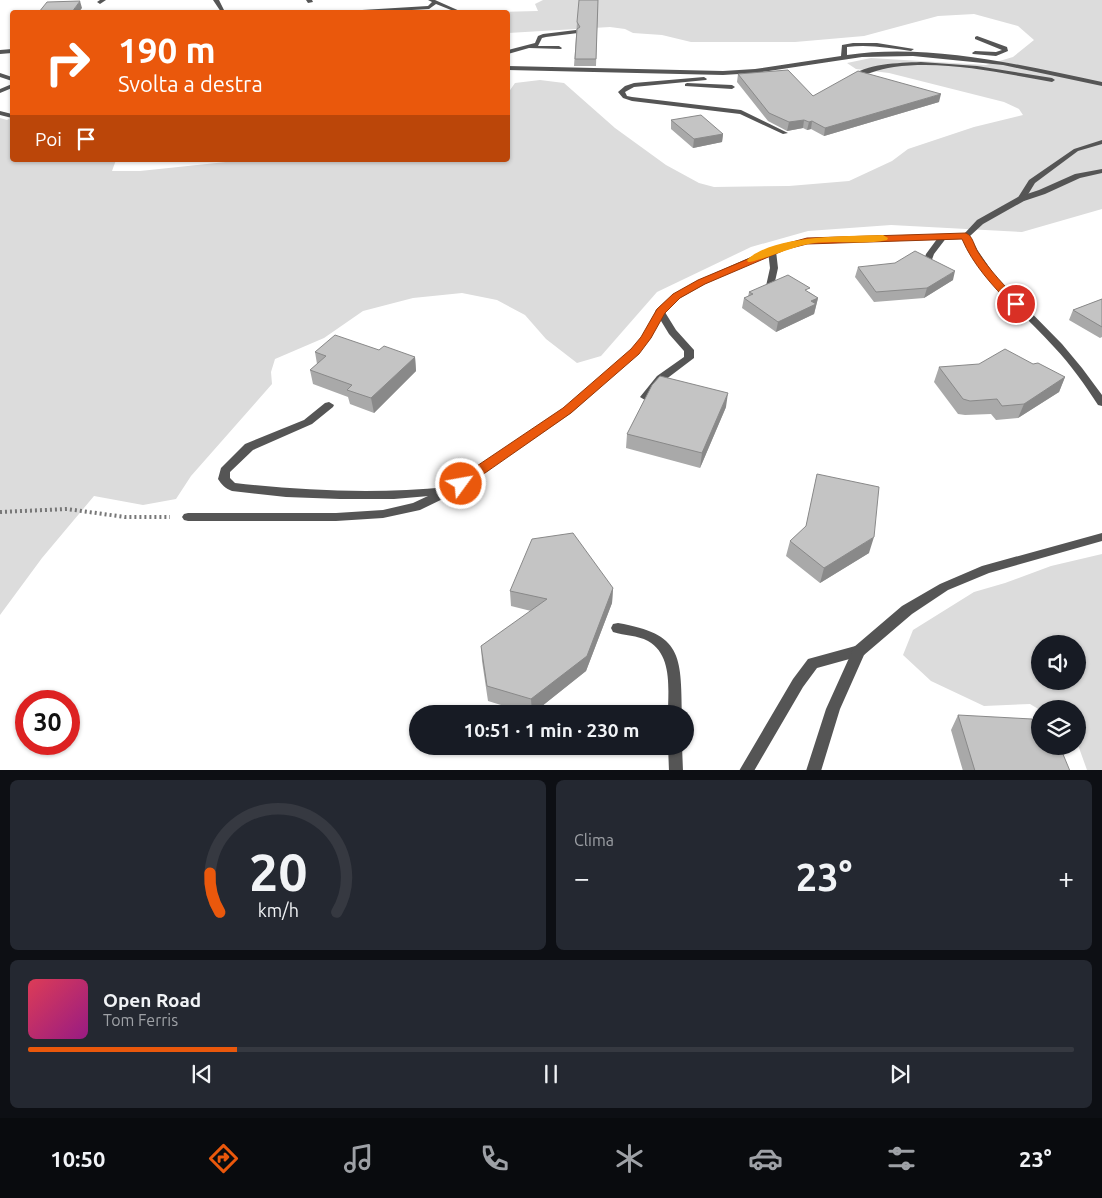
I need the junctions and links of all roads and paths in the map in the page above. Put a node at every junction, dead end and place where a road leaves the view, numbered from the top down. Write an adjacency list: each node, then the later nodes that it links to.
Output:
1 (433, 1): 2 (street); 3 (street)
2 (389, 10)
3 (454, 10)
4 (576, 32): 6 (street)
5 (977, 38): 9 (street)
6 (528, 46): 7 (street); 8 (street)
7 (559, 48)
8 (510, 51)
9 (847, 58): 13 (street); 16 (street)
10 (572, 63): 12 (street)
11 (510, 68): 12 (street)
12 (554, 70): 13 (street)
13 (724, 73): 14 (street)
14 (671, 82): 17 (street); 18 (street)
15 (842, 83): 16 (street)
16 (1102, 85)
17 (732, 88)
18 (786, 133)
19 (1102, 142): 21 (street)
20 (1102, 171): 21 (street)
21 (1021, 199): 22 (street)
22 (966, 236): 23 (street); 29 (street)
23 (943, 237): 24 (street); 25 (street)
24 (772, 250): 26 (street); 27 (street)
25 (927, 263)
26 (770, 286)
27 (660, 311): 28 (street); 31 (street)
28 (645, 397)
29 (1102, 403)
30 (329, 405): 31 (street)
31 (449, 491): 33 (street)
32 (0, 512): 33 (path)
33 (188, 517)
34 (1102, 537): 36 (street)
35 (618, 628): 37 (street)
36 (859, 651): 40 (street); 41 (street)
37 (675, 705)
38 (675, 755): 39 (street)
39 (676, 770)
40 (746, 770)
41 (813, 770)

